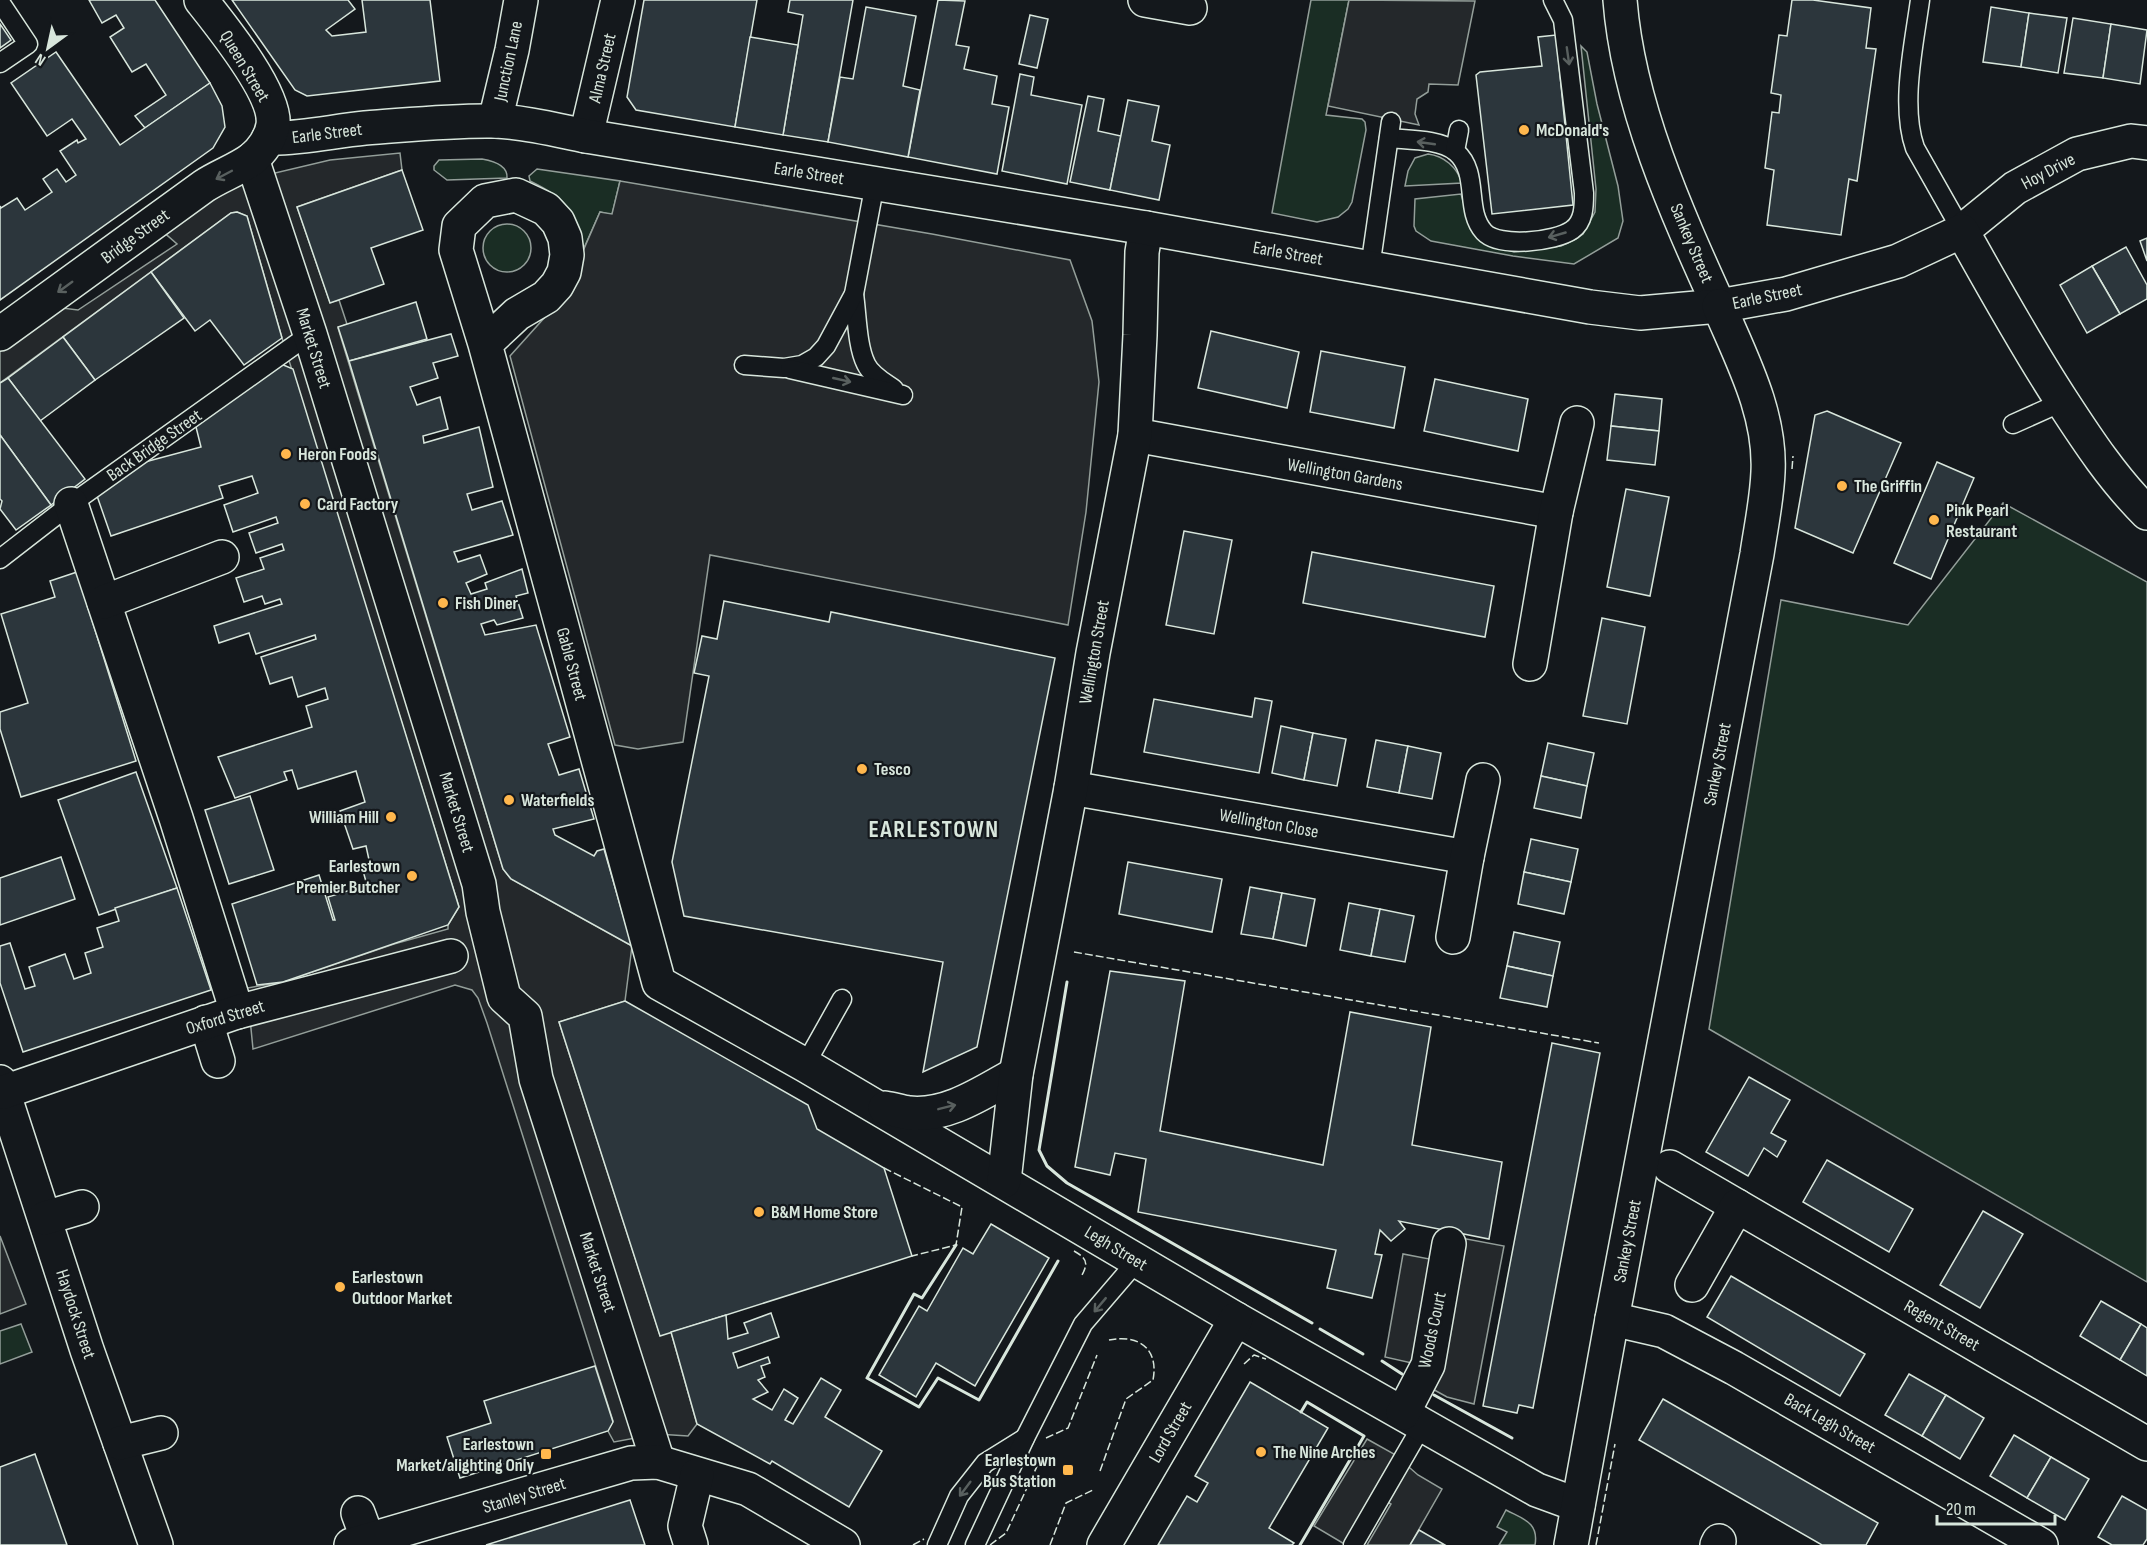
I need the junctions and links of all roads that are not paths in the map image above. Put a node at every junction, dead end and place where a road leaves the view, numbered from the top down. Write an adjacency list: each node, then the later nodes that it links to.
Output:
1 (201, 0): 17 (street, Queen Street)
2 (521, 0): 13 (street, Junction Lane)
3 (618, 0): 15 (street, Alma Street)
4 (1145, 0): 10 (street)
5 (1553, 0): 11 (lane)
6 (1561, 0): 11 (lane)
7 (1620, 0): 24 (street, Sankey Street)
8 (1920, 0): 21 (lane)
9 (0, 2): 12 (lane)
10 (1190, 8)
11 (1563, 20): 18 (lane, one-way to 18)
12 (0, 63)
13 (495, 121): 15 (street, Earle Street); 17 (street, Earle Street)
14 (1460, 130): 18 (lane)
15 (586, 136): 19 (street, Earle Street)
16 (2147, 143): 21 (street, Hoy Drive)
17 (260, 149): 25 (street, Bridge Street, one-way to 25); 26 (street, Market Street)
18 (1455, 152): 22 (lane, one-way to 22)
19 (875, 183): 20 (street, Earle Street); 23 (lane)
20 (1146, 228): 22 (street, Earle Street); 33 (street, Wellington Street)
21 (1962, 231): 24 (street, Earle Street); 30 (street)
22 (1370, 268): 24 (street, Earle Street)
23 (854, 294): 29 (lane); 29 (lane, one-way to 23)
24 (1719, 306): 64 (street, Sankey Street)
25 (0, 334)
26 (310, 334): 34 (lane, Back Bridge Street); 70 (street, Market Street)
27 (485, 344): 46 (street, Gable Street)
28 (744, 365): 29 (lane)
29 (784, 368)
30 (2062, 402): 32 (lane); 36 (street)
31 (1577, 423): 35 (street)
32 (2013, 424)
33 (1135, 435): 35 (street, Wellington Gardens); 42 (street, Wellington Street)
34 (71, 504): 38 (lane, Back Bridge Street); 39 (street)
35 (1556, 512): 40 (street)
36 (2147, 513)
37 (222, 557): 39 (street)
38 (0, 559)
39 (104, 602): 48 (street)
40 (1530, 664)
41 (1483, 780): 43 (street)
42 (1071, 788): 43 (street, Wellington Close); 52 (street, Wellington Street)
43 (1467, 857): 44 (street)
44 (1453, 937)
45 (452, 956): 48 (street, Oxford Street)
46 (659, 983): 51 (street, Legh Street)
47 (842, 999): 51 (lane)
48 (237, 1012): 49 (street, Oxford Street)
49 (206, 1022): 50 (street); 53 (street, Oxford Street)
50 (218, 1061)
51 (805, 1065): 54 (street, Legh Street)
52 (1016, 1074): 54 (street, one-way to 52); 56 (street, Wellington Street)
53 (2, 1087): 59 (street, Haydock Street)
54 (869, 1104): 56 (street, Legh Street)
55 (1670, 1167): 57 (street, Regent Street)
56 (1004, 1181): 61 (street, Legh Street)
57 (1737, 1206): 62 (street); 69 (street, Regent Street)
58 (82, 1207): 59 (street)
59 (45, 1218): 68 (street, Haydock Street)
60 (1449, 1244): 65 (street, Woods Court)
61 (1137, 1261): 63 (street, Legh Street); 67 (lane, one-way to 67)
62 (1692, 1285)
63 (1236, 1319): 65 (street, Legh Street); 80 (street, Lord Street)
64 (1612, 1319): 72 (street, Sankey Street); 83 (street, Back Legh Street)
65 (1413, 1418): 72 (street, Legh Street); 81 (lane)
66 (161, 1433): 68 (street)
67 (1024, 1438): 78 (lane, one-way to 78); 79 (lane)
68 (120, 1443): 75 (street, Haydock Street)
69 (2147, 1444)
70 (658, 1462): 71 (street, Stanley Street); 74 (street, Stanley Street)
71 (697, 1475): 76 (street); 77 (street, Stanley Street)
72 (1578, 1505): 82 (street, Sankey Street)
73 (359, 1533): 74 (street, Stanley Street)
74 (425, 1535)
75 (156, 1545)
76 (691, 1545)
77 (843, 1545)
78 (937, 1545)
79 (975, 1545)
80 (1104, 1545)
81 (1353, 1545)
82 (1571, 1545)
83 (2041, 1545)

